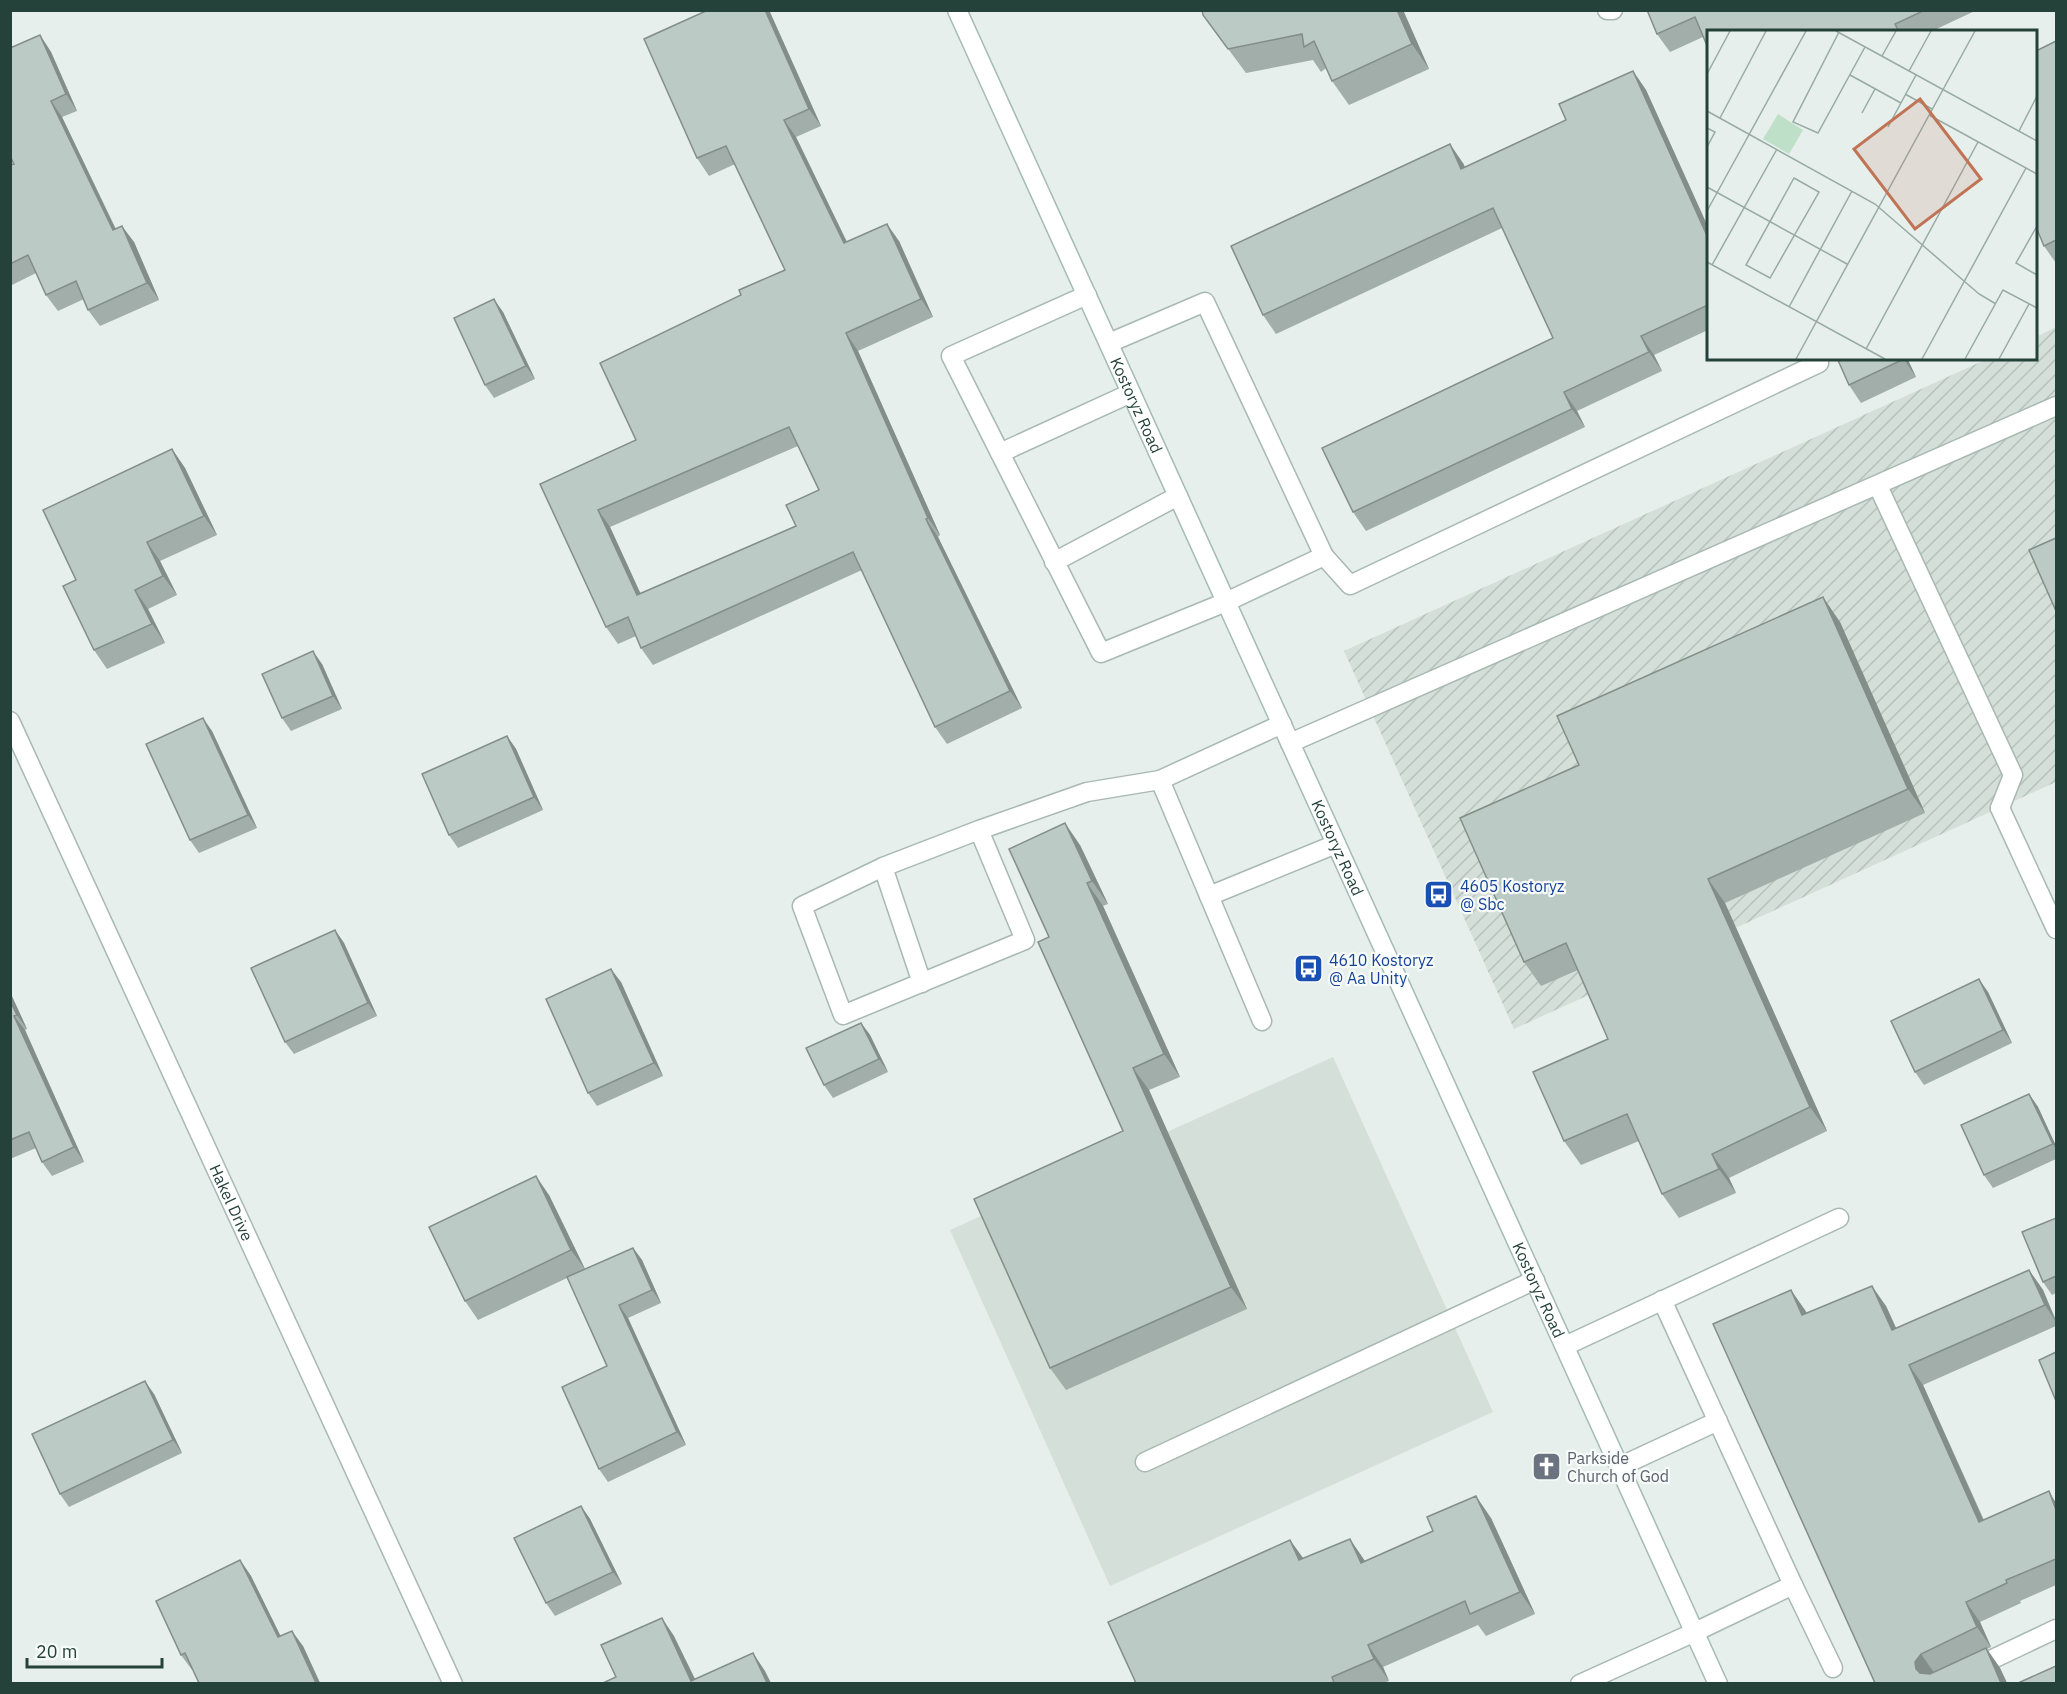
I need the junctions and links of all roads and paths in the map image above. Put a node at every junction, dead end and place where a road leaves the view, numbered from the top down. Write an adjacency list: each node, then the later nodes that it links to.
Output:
1 (957, 10): 4 (main road, Kostoryz Road)
2 (1607, 10): 3 (main road)
3 (1612, 10)
4 (1087, 295): 5 (main road, Kostoryz Road); 9 (main road)
5 (1109, 343): 7 (main road, Kostoryz Road); 12 (main road)
6 (1819, 363): 12 (main road)
7 (1131, 393): 9 (main road); 11 (main road, Kostoryz Road)
8 (2056, 406): 10 (main road)
9 (1000, 453): 13 (main road)
10 (1878, 486): 17 (main road); 23 (main road)
11 (1178, 496): 13 (main road); 14 (main road, Kostoryz Road)
12 (1324, 556): 14 (main road)
13 (1054, 562): 14 (main road)
14 (1226, 602): 16 (main road, Kostoryz Road)
15 (10, 721): 37 (main road, Hakel Drive)
16 (1282, 724): 17 (main road, Kostoryz Road); 18 (main road)
17 (1290, 743): 20 (main road, Kostoryz Road)
18 (1160, 780): 19 (main road); 22 (main road)
19 (979, 830): 21 (main road); 24 (main road)
20 (1336, 844): 22 (main road); 27 (main road, Kostoryz Road)
21 (883, 867): 24 (main road); 24 (main road)
22 (1209, 896): 25 (main road)
23 (2056, 929)
24 (922, 983)
25 (1262, 1021)
26 (1839, 1218): 28 (main road)
27 (1535, 1280): 29 (main road, Kostoryz Road); 31 (main road)
28 (1662, 1300): 29 (main road); 30 (main road)
29 (1565, 1346): 32 (main road, Kostoryz Road)
30 (1718, 1421): 32 (main road); 33 (main road)
31 (1144, 1462)
32 (1619, 1467): 35 (main road, Kostoryz Road)
33 (1793, 1585): 35 (main road); 36 (main road)
34 (2056, 1629): 40 (main road)
35 (1695, 1632): 38 (main road); 39 (main road, Kostoryz Road)
36 (1833, 1668)
37 (453, 1683)
38 (1580, 1683)
39 (1718, 1683)
40 (1940, 1683)

